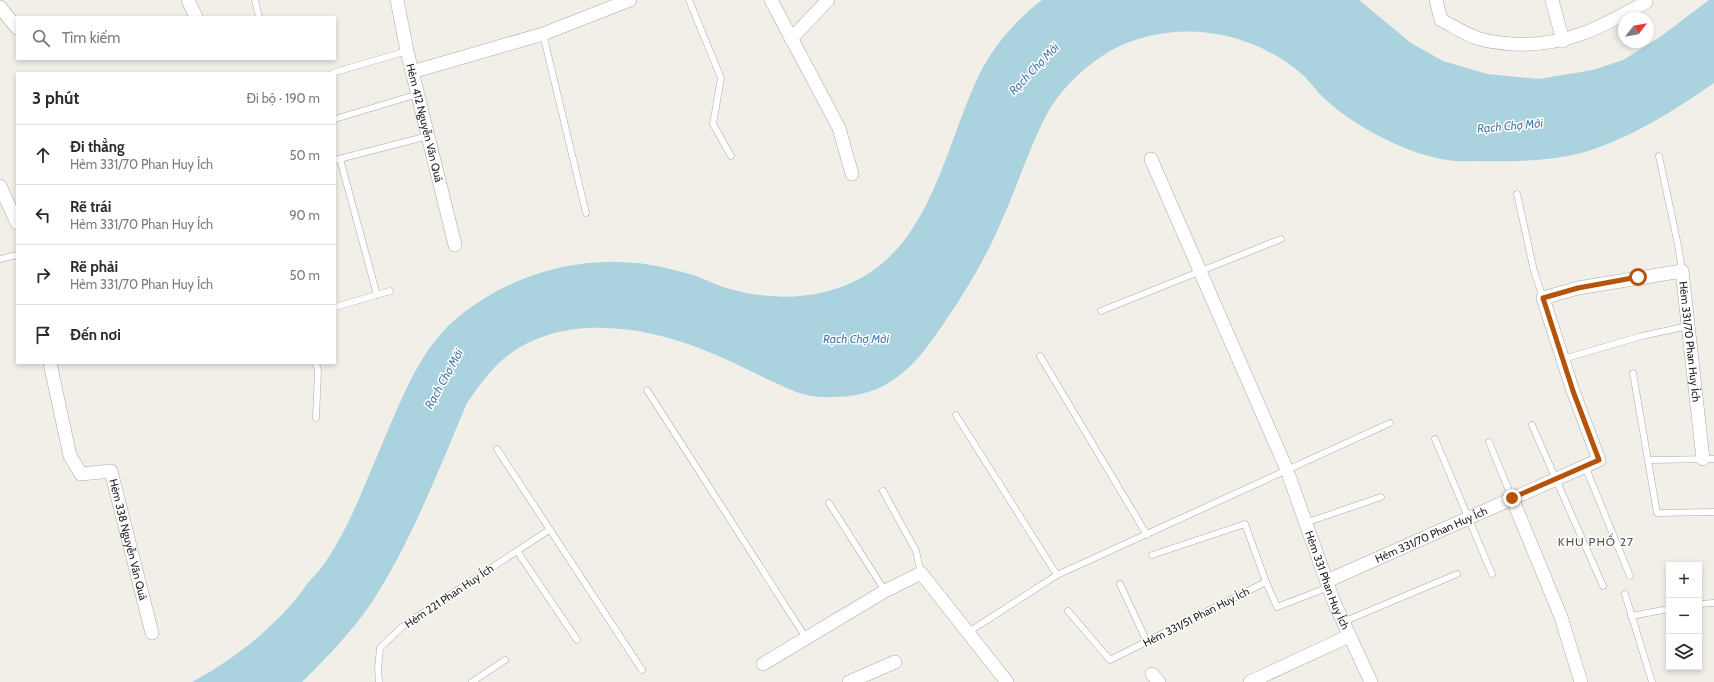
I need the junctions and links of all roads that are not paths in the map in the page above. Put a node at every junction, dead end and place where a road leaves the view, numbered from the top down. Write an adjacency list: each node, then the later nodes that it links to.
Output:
1 (188, 0): 13 (street)
2 (255, 0): 14 (lane)
3 (397, 0): 19 (street, Hẻm 412 Nguyễn Văn Quá)
4 (630, 0): 11 (street)
5 (689, 0): 25 (lane)
6 (770, 0): 17 (street)
7 (828, 0): 17 (street)
8 (1436, 0): 18 (street)
9 (1552, 0): 18 (street)
10 (1646, 0): 18 (street)
11 (602, 5): 16 (street)
12 (0, 7): 15 (street)
13 (196, 16)
14 (259, 16)
15 (16, 27)
16 (543, 34): 21 (street); 33 (lane)
17 (792, 39): 29 (street)
18 (1562, 41)
19 (407, 51): 20 (lane); 21 (street, Hẻm 412 Nguyễn Văn Quá)
20 (335, 72)
21 (412, 72): 22 (street, Hẻm 412 Nguyễn Văn Quá)
22 (418, 94): 23 (lane); 24 (street, Hẻm 412 Nguyễn Văn Quá)
23 (336, 119)
24 (428, 136): 28 (lane); 36 (street, Hẻm 412 Nguyễn Văn Quá)
25 (731, 156)
26 (1659, 156): 40 (lane, Hẻm 331/70 Phan Huy Ích)
27 (1151, 159): 39 (street, Hẻm 331 Phan Huy Ích)
28 (338, 160): 42 (lane)
29 (852, 174)
30 (0, 186): 32 (street)
31 (1517, 194): 43 (lane, Hẻm 331/70 Phan Huy Ích)
32 (13, 204): 34 (street)
33 (586, 213)
34 (16, 218)
35 (1281, 239): 39 (lane)
36 (455, 245)
37 (16, 255): 38 (lane)
38 (0, 259)
39 (1199, 271): 45 (lane); 63 (street, Hẻm 331 Phan Huy Ích)
40 (1682, 271): 43 (street, Hẻm 331/70 Phan Huy Ích); 46 (street, Hẻm 331/70 Phan Huy Ích)
41 (390, 291): 42 (lane)
42 (377, 295): 44 (lane)
43 (1543, 298): 48 (street, Hẻm 331/70 Phan Huy Ích)
44 (336, 306)
45 (1101, 312)
46 (1688, 326): 48 (lane); 60 (street, Hẻm 331/70 Phan Huy Ích)
47 (1040, 356): 73 (lane)
48 (1563, 359): 62 (street, Hẻm 331/70 Phan Huy Ích)
49 (50, 364): 94 (street, Hẻm 338 Nguyễn Văn Quá)
50 (316, 364): 54 (lane)
51 (1633, 373): 61 (lane)
52 (647, 390): 96 (lane)
53 (956, 415): 79 (lane)
54 (316, 418)
55 (1390, 423): 63 (lane)
56 (1532, 425): 64 (lane)
57 (1435, 439): 70 (lane)
58 (1489, 442): 67 (lane)
59 (497, 449): 72 (lane)
60 (1708, 459): 61 (lane)
61 (1649, 460): 69 (lane)
62 (1585, 466): 64 (street, Hẻm 331/70 Phan Huy Ích); 80 (lane)
63 (1288, 473): 71 (street, Hẻm 331 Phan Huy Ích); 73 (lane)
64 (1556, 479): 67 (street, Hẻm 331/70 Phan Huy Ích); 84 (lane)
65 (883, 491): 76 (lane)
66 (1381, 497): 71 (lane)
67 (1512, 498): 70 (street, Hẻm 331/70 Phan Huy Ích); 110 (street)
68 (829, 503): 85 (lane)
69 (1714, 512)
70 (1468, 518): 78 (lane); 83 (street, Hẻm 331/70 Phan Huy Ích)
71 (1305, 522): 83 (street, Hẻm 331 Phan Huy Ích)
72 (549, 530): 74 (lane, Hẻm 221 Phan Huy Ích); 102 (lane)
73 (1147, 535): 79 (lane)
74 (517, 551): 97 (lane); 104 (lane, Hẻm 221 Phan Huy Ích)
75 (1152, 554): 81 (lane)
76 (921, 573): 85 (street); 93 (street)
77 (1457, 574): 92 (lane)
78 (1492, 574)
79 (1057, 575): 93 (lane)
80 (1630, 576)
81 (1266, 582): 83 (lane); 98 (lane, Hẻm 331/51 Phan Huy Ích)
82 (1120, 584): 98 (lane)
83 (1328, 584): 92 (street, Hẻm 331 Phan Huy Ích)
84 (1603, 586)
85 (885, 591): 96 (street)
86 (1625, 594): 91 (lane)
87 (1714, 603): 88 (lane)
88 (1702, 604)
89 (1666, 610): 91 (lane)
90 (1068, 611): 98 (lane, Hẻm 331/51 Phan Huy Ích)
91 (1631, 616): 111 (lane)
92 (1343, 622): 95 (street, Hẻm 331 Phan Huy Ích)
93 (967, 632): 107 (street)
94 (152, 633)
95 (1349, 636): 103 (street); 109 (street, Hẻm 331 Phan Huy Ích)
96 (806, 638): 101 (street)
97 (577, 640)
98 (1147, 642)
99 (505, 660): 105 (lane)
100 (895, 662): 106 (street)
101 (763, 664)
102 (642, 670)
103 (1268, 678): 108 (street)
104 (379, 682)
105 (472, 682)
106 (849, 682)
107 (1007, 682)
108 (1250, 682)
109 (1371, 682)
110 (1580, 682)
111 (1652, 682)

